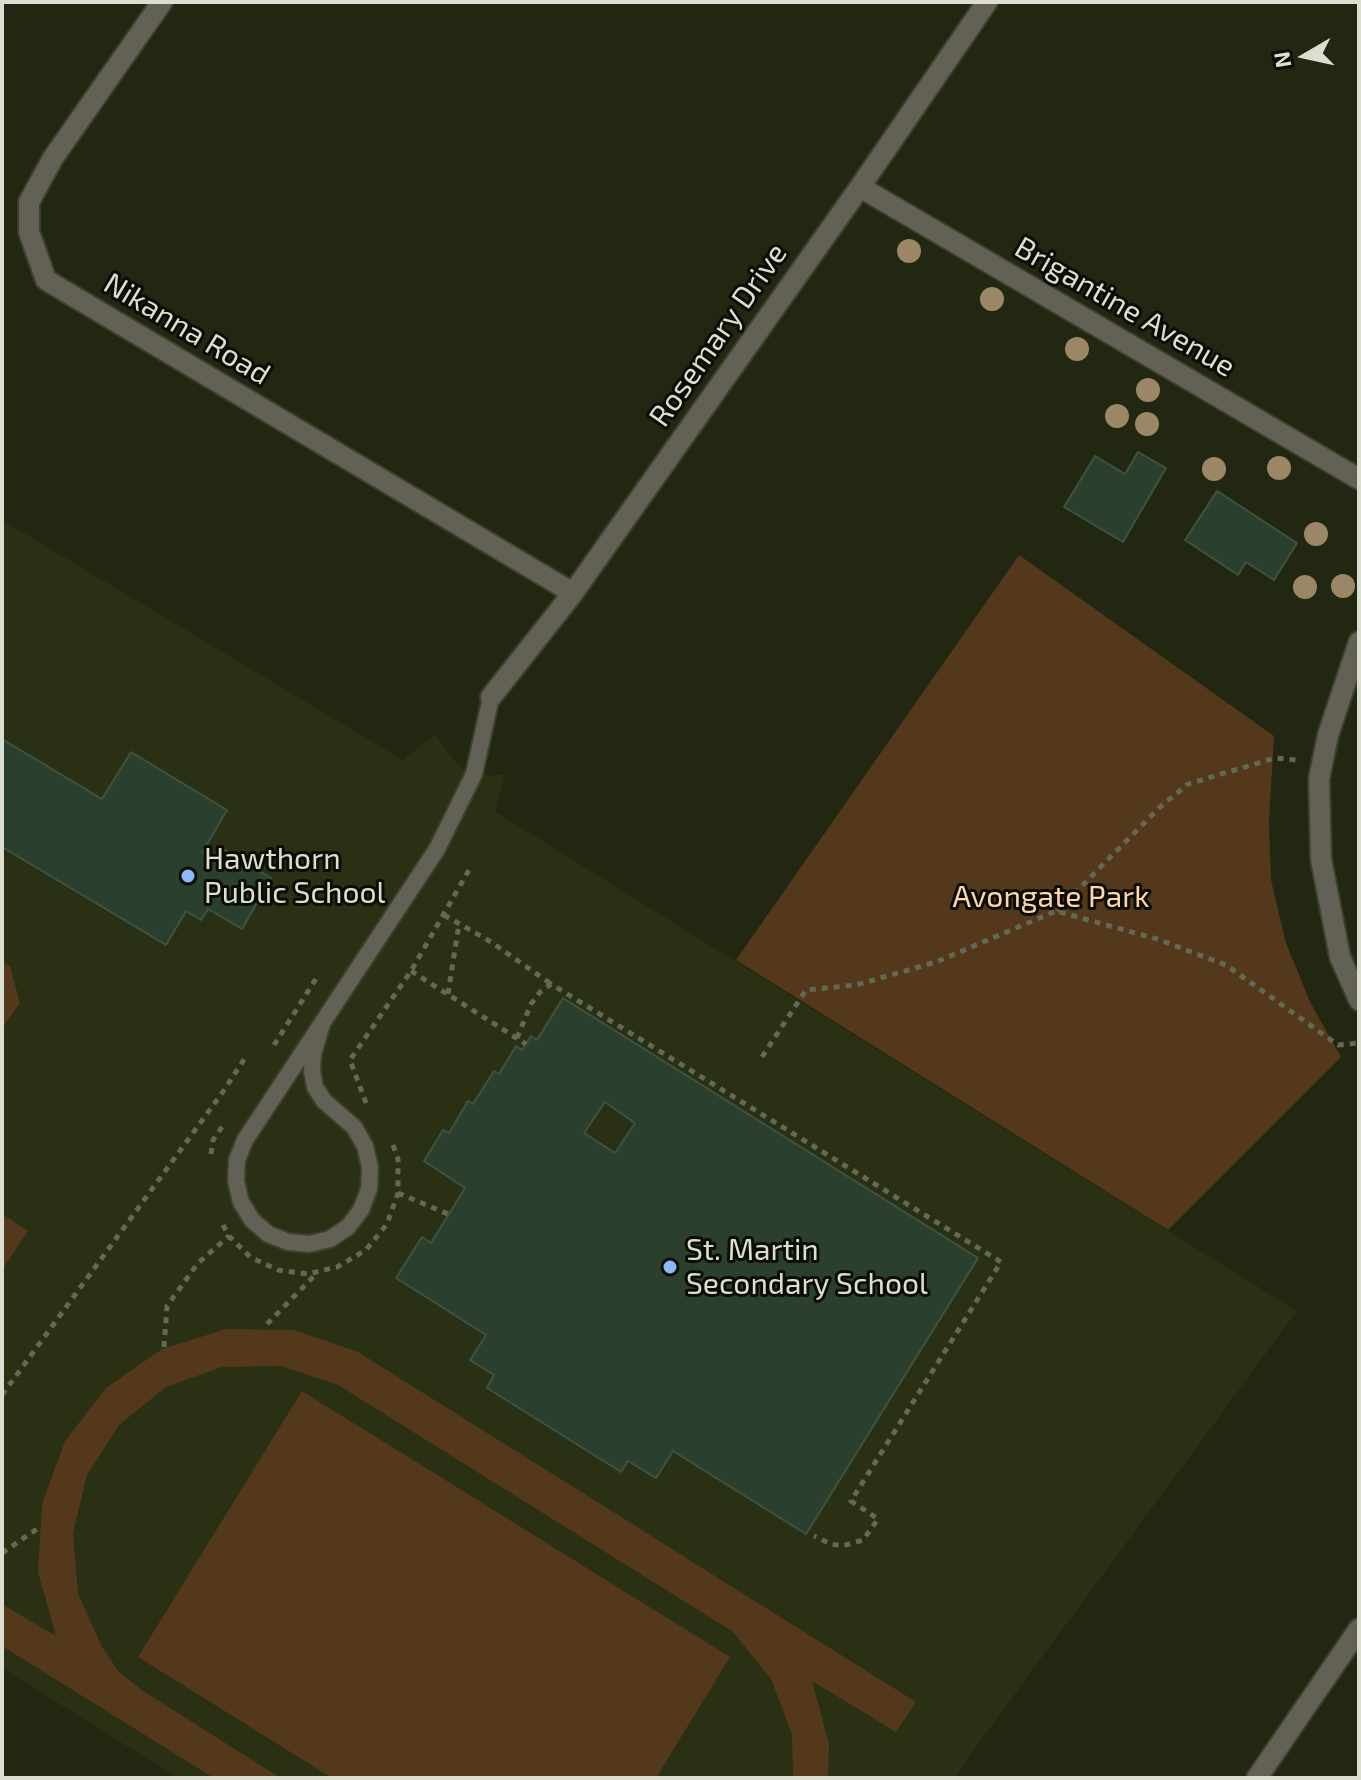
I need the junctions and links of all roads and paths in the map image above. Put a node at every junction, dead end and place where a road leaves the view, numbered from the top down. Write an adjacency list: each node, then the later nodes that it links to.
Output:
1 (162, 2): 5 (street, Nikanna Road)
2 (987, 2): 3 (street, Rosemary Drive)
3 (860, 187): 4 (street, Brigantine Avenue); 5 (street, Rosemary Drive)
4 (1359, 479)
5 (573, 593): 7 (street, Rosemary Drive)
6 (1359, 642): 8 (street)
7 (491, 697): 16 (lane)
8 (1322, 763): 9 (path); 15 (street)
9 (1056, 911): 18 (path); 20 (path)
10 (444, 915): 11 (path)
11 (459, 924): 13 (path); 14 (path)
12 (411, 971): 14 (path)
13 (551, 984): 17 (path); 30 (path)
14 (448, 994): 17 (path)
15 (1359, 1000)
16 (322, 1024): 24 (lane); 24 (lane)
17 (517, 1038): 19 (path)
18 (1359, 1043)
19 (526, 1044)
20 (762, 1057)
21 (245, 1058): 28 (path)
22 (398, 1193): 23 (path)
23 (448, 1214)
24 (252, 1220): 27 (path)
25 (318, 1272): 26 (path)
26 (267, 1324)
27 (164, 1347)
28 (2, 1395)
29 (37, 1529): 31 (path)
30 (814, 1536)
31 (2, 1553)
32 (1359, 1629): 33 (street)
33 (1257, 1778)

